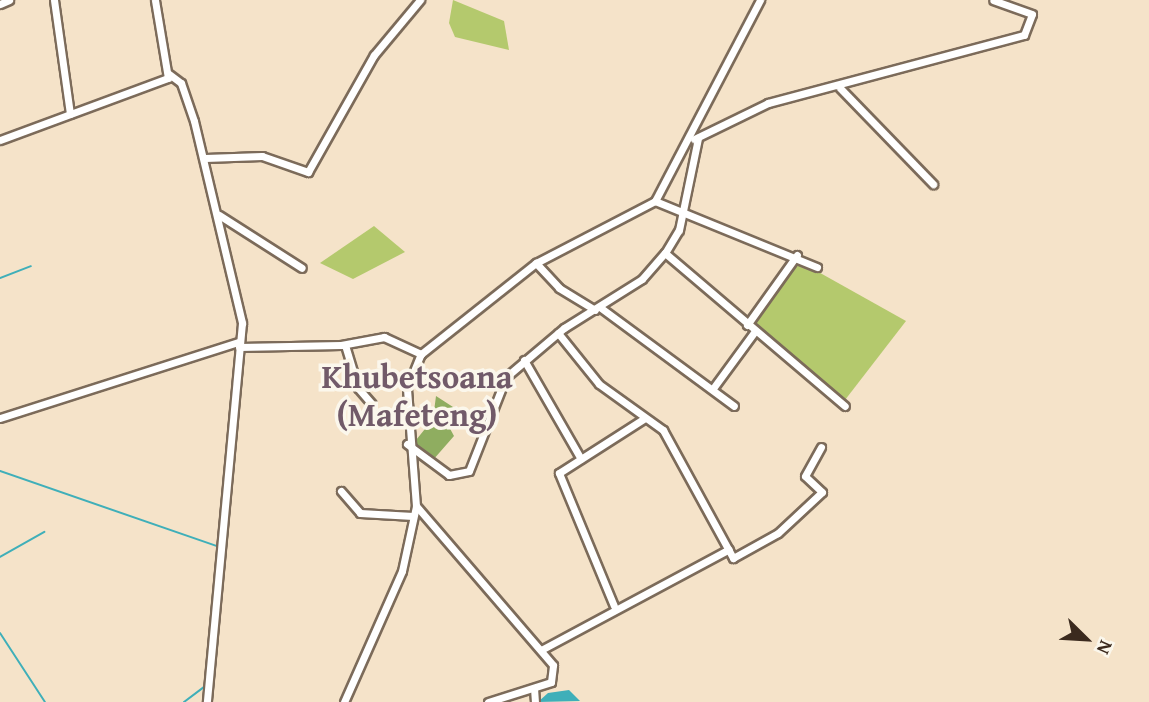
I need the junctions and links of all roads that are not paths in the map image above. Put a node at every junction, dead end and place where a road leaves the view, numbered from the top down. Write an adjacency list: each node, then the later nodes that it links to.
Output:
1 (9, 0): 8 (street)
2 (54, 0): 12 (street)
3 (155, 0): 10 (street)
4 (420, 0): 16 (street)
5 (760, 0): 15 (street)
6 (993, 0): 9 (street)
7 (1023, 0): 9 (street)
8 (0, 4)
9 (1021, 9): 11 (street)
10 (169, 74): 12 (street); 16 (street)
11 (840, 88): 13 (street); 17 (street)
12 (70, 114): 14 (street)
13 (698, 138): 15 (street); 19 (street)
14 (0, 140)
15 (690, 141): 18 (street)
16 (205, 158): 20 (street)
17 (933, 184)
18 (655, 201): 19 (street); 23 (street)
19 (683, 213): 21 (street); 22 (street)
20 (219, 215): 25 (street); 30 (street)
21 (665, 253): 26 (street); 27 (street)
22 (796, 255): 24 (street); 27 (street)
23 (536, 263): 26 (street); 32 (street)
24 (817, 267)
25 (302, 268)
26 (598, 309): 29 (street); 34 (street)
27 (747, 325): 28 (street)
28 (755, 331): 34 (street); 37 (street)
29 (558, 333): 33 (street); 39 (street)
30 (239, 344): 31 (street); 38 (street); 50 (street)
31 (345, 345): 32 (street); 35 (street)
32 (421, 354): 40 (street)
33 (524, 360): 40 (street); 42 (street)
34 (714, 387): 36 (street)
35 (372, 404)
36 (734, 405)
37 (845, 406)
38 (0, 418)
39 (645, 418): 42 (street); 46 (street)
40 (407, 444): 44 (street)
41 (821, 447): 46 (street)
42 (581, 459): 47 (street)
43 (341, 491): 45 (street)
44 (416, 506): 45 (street); 48 (street)
45 (413, 516): 51 (street)
46 (729, 549): 47 (street)
47 (614, 606): 48 (street)
48 (541, 650): 49 (street)
49 (534, 688): 52 (street); 53 (street)
50 (207, 702)
51 (344, 702)
52 (488, 702)
53 (535, 702)

